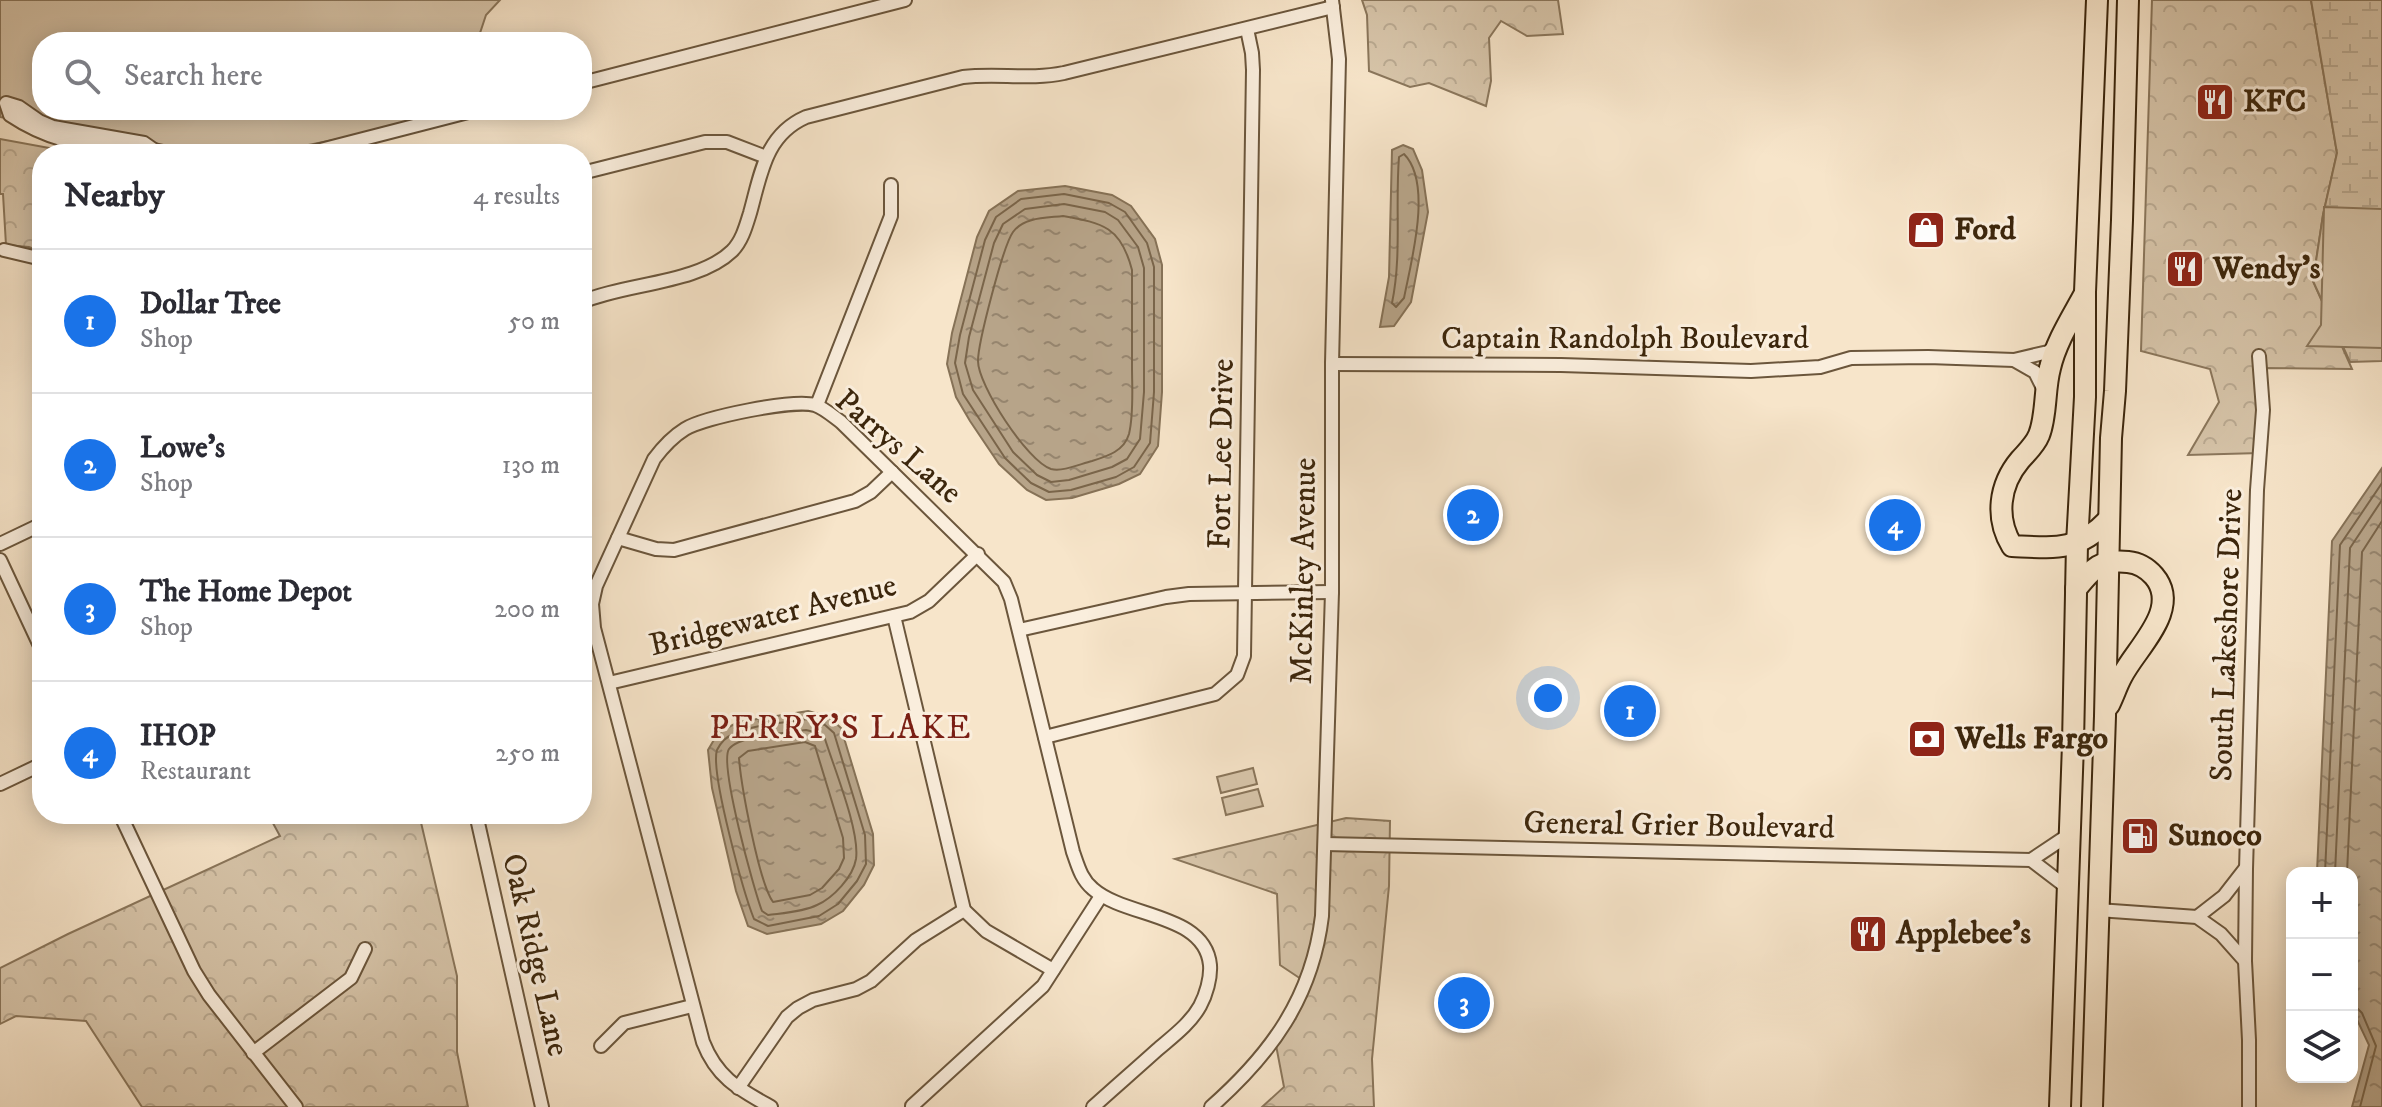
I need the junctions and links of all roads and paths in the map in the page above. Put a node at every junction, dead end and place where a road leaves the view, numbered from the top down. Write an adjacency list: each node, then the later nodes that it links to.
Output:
1 (905, 0): 6 (street)
2 (2097, 0): 16 (highway)
3 (2128, 0): 25 (highway)
4 (1332, 4): 5 (street); 21 (street, McKinley Avenue)
5 (1247, 29): 11 (street); 35 (street, Fort Lee Drive)
6 (592, 80)
7 (7, 111): 9 (street)
8 (437, 120): 10 (street)
9 (89, 144)
10 (344, 144)
11 (766, 157): 12 (street); 17 (street)
12 (592, 170)
13 (891, 185): 23 (street)
14 (4, 250): 15 (street)
15 (32, 257)
16 (2085, 292): 18 (highway); 29 (highway)
17 (592, 299)
18 (2059, 343): 20 (street, Captain Randolph Boulevard); 22 (highway)
19 (2259, 356): 49 (street, South Lakeshore Drive)
20 (2014, 360): 21 (street, Captain Randolph Boulevard); 22 (street)
21 (1332, 364): 34 (street, McKinley Avenue)
22 (2046, 395): 29 (highway)
23 (817, 405): 24 (street, Parrys Lane); 27 (street, Parrys Lane)
24 (892, 472): 27 (street); 30 (street, Parrys Lane)
25 (2108, 520): 29 (highway); 32 (highway)
26 (32, 529): 28 (street)
27 (618, 538): 39 (street, Parrys Lane)
28 (0, 544)
29 (2077, 544): 33 (highway)
30 (978, 554): 36 (street, Bridgewater Avenue); 38 (street, Parrys Lane)
31 (0, 560): 37 (street)
32 (2108, 560): 33 (highway); 40 (highway); 40 (highway)
33 (2076, 589): 46 (highway)
34 (1332, 592): 35 (street); 47 (street, McKinley Avenue)
35 (1247, 593): 38 (street); 41 (street, Fort Lee Drive)
36 (894, 616): 39 (street, Bridgewater Avenue); 52 (street)
37 (32, 629)
38 (1019, 630): 41 (street, Parrys Lane)
39 (609, 683): 58 (street, Parrys Lane)
40 (2105, 716): 53 (highway)
41 (1045, 737): 51 (street, Parrys Lane)
42 (32, 769): 43 (street)
43 (0, 784)
44 (125, 824): 60 (street)
45 (478, 824): 63 (street, Oak Ridge Lane)
46 (2070, 834): 48 (street); 50 (highway)
47 (1325, 844): 48 (street, General Grier Boulevard); 67 (street, McKinley Avenue)
48 (2031, 860): 50 (street)
49 (2246, 869): 54 (street); 56 (street, South Lakeshore Drive)
50 (2069, 889): 68 (highway)
51 (1101, 896): 57 (street); 66 (street)
52 (964, 910): 57 (street); 61 (street)
53 (2098, 910): 54 (street); 69 (highway)
54 (2197, 917): 56 (street)
55 (365, 949): 60 (street)
56 (2245, 961): 70 (street, South Lakeshore Drive)
57 (1053, 970): 65 (street)
58 (692, 1006): 59 (street); 61 (street, Parrys Lane)
59 (601, 1046)
60 (253, 1053): 62 (street)
61 (738, 1088): 64 (street, Parrys Lane)
62 (296, 1107)
63 (542, 1107)
64 (771, 1107)
65 (910, 1107)
66 (1093, 1107)
67 (1211, 1107)
68 (2060, 1107)
69 (2092, 1107)
70 (2249, 1107)

